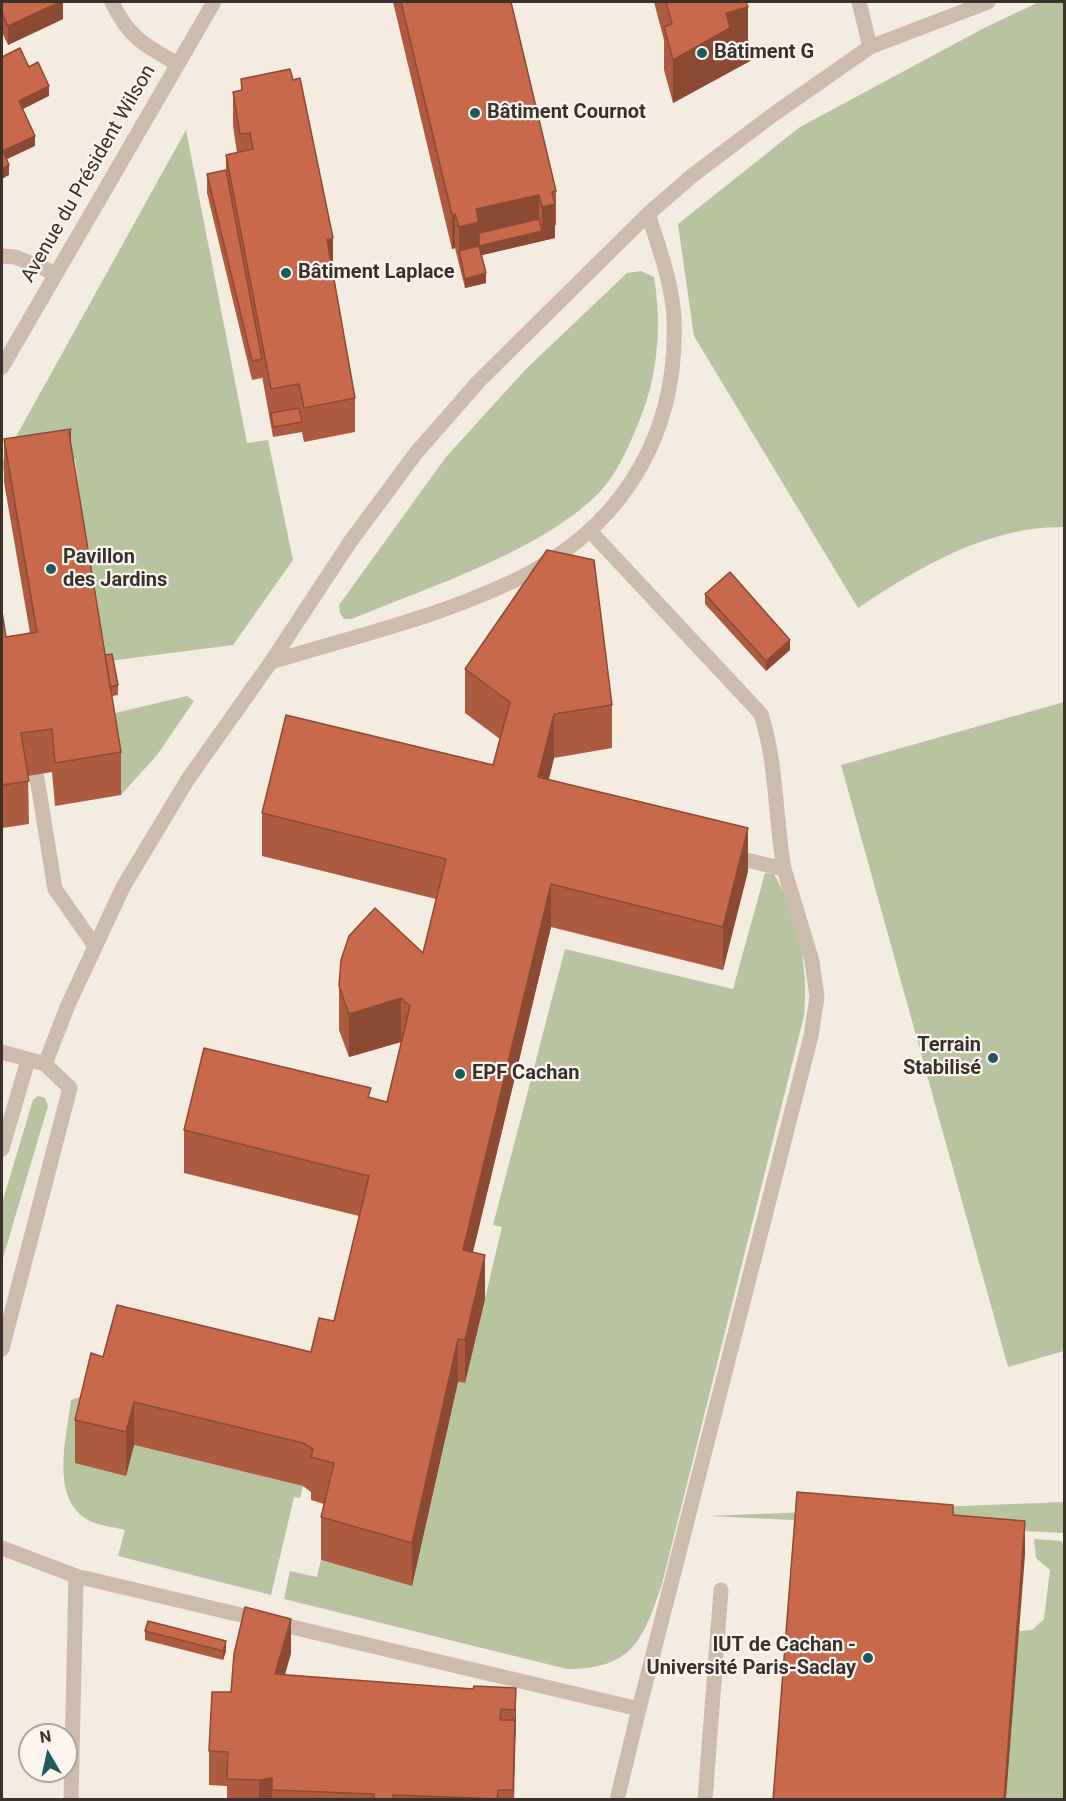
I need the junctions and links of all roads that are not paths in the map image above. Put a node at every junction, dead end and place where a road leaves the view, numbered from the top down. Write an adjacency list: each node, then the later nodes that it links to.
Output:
1 (112, 2): 6 (street)
2 (214, 2): 6 (street, Avenue du Président Wilson)
3 (860, 2): 5 (street)
4 (988, 2): 5 (street)
5 (870, 47): 7 (street)
6 (178, 64): 9 (street, Avenue du Président Wilson)
7 (648, 214): 11 (street); 12 (street)
8 (2, 256): 9 (street)
9 (55, 273): 10 (street, Avenue du Président Wilson)
10 (2, 367)
11 (591, 532): 12 (street); 15 (street)
12 (271, 662): 16 (street)
13 (37, 778): 16 (street)
14 (719, 854): 15 (street)
15 (784, 869): 25 (street)
16 (95, 946): 19 (street)
17 (2, 1052): 18 (street)
18 (28, 1060): 19 (street); 20 (street)
19 (45, 1064): 21 (street)
20 (2, 1149)
21 (2, 1349)
22 (2, 1548): 23 (street)
23 (76, 1576): 25 (street); 26 (street)
24 (721, 1590): 28 (street)
25 (639, 1709): 27 (street)
26 (71, 1800)
27 (617, 1800)
28 (705, 1800)

